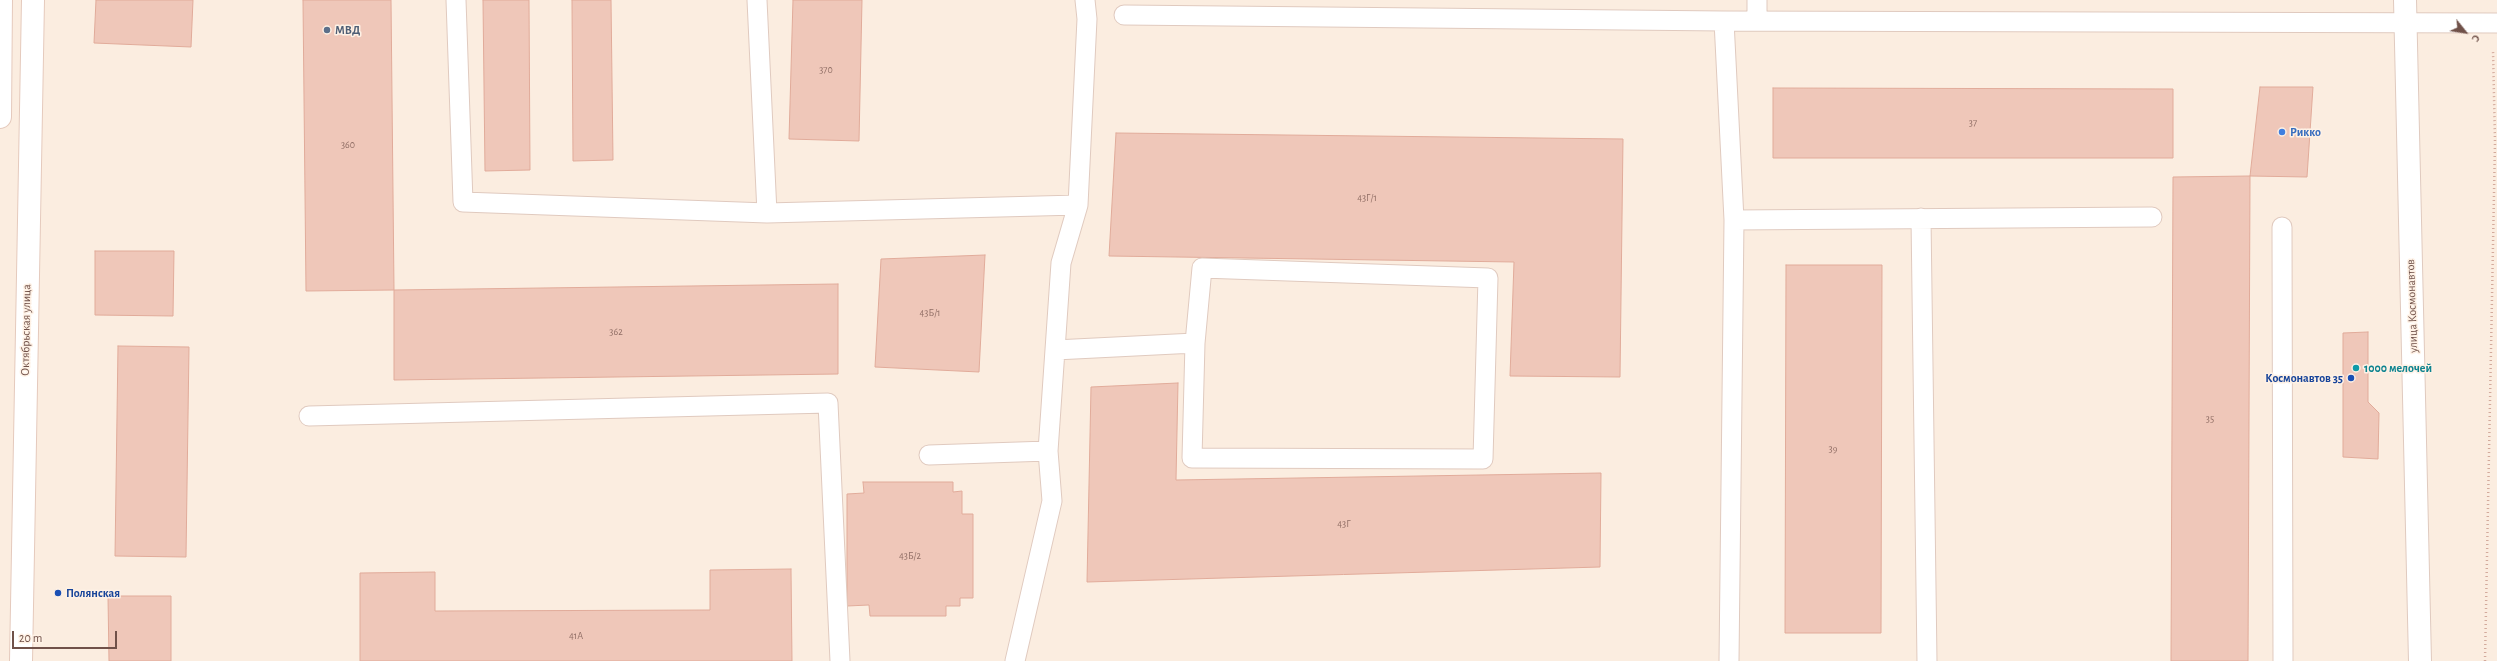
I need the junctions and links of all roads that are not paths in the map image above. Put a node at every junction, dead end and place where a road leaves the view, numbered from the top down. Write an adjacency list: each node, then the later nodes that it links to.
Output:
1 (1, 0): 13 (main road)
2 (33, 0): 25 (main road, Октябрьская улица)
3 (456, 0): 15 (lane)
4 (757, 0): 15 (lane)
5 (1085, 0): 14 (lane)
6 (1757, 0): 10 (lane)
7 (2405, 0): 11 (main road, улица Космонавтов)
8 (1124, 15): 9 (lane)
9 (1724, 21): 10 (lane); 18 (lane)
10 (1756, 21): 11 (lane)
11 (2404, 23): 12 (lane); 31 (main road, улица Космонавтов)
12 (2494, 23)
13 (0, 117)
14 (1078, 205): 15 (lane); 21 (lane)
15 (767, 213)
16 (2152, 217): 17 (lane)
17 (1922, 218): 18 (lane); 29 (lane)
18 (1734, 220): 28 (lane)
19 (2282, 227): 30 (lane)
20 (1195, 343): 20 (lane); 21 (lane)
21 (1055, 350): 23 (lane)
22 (309, 416): 26 (lane)
23 (1048, 451): 24 (lane); 27 (lane)
24 (929, 455)
25 (21, 661)
26 (840, 661)
27 (1015, 661)
28 (1729, 661)
29 (1927, 661)
30 (2284, 661)
31 (2420, 661)

